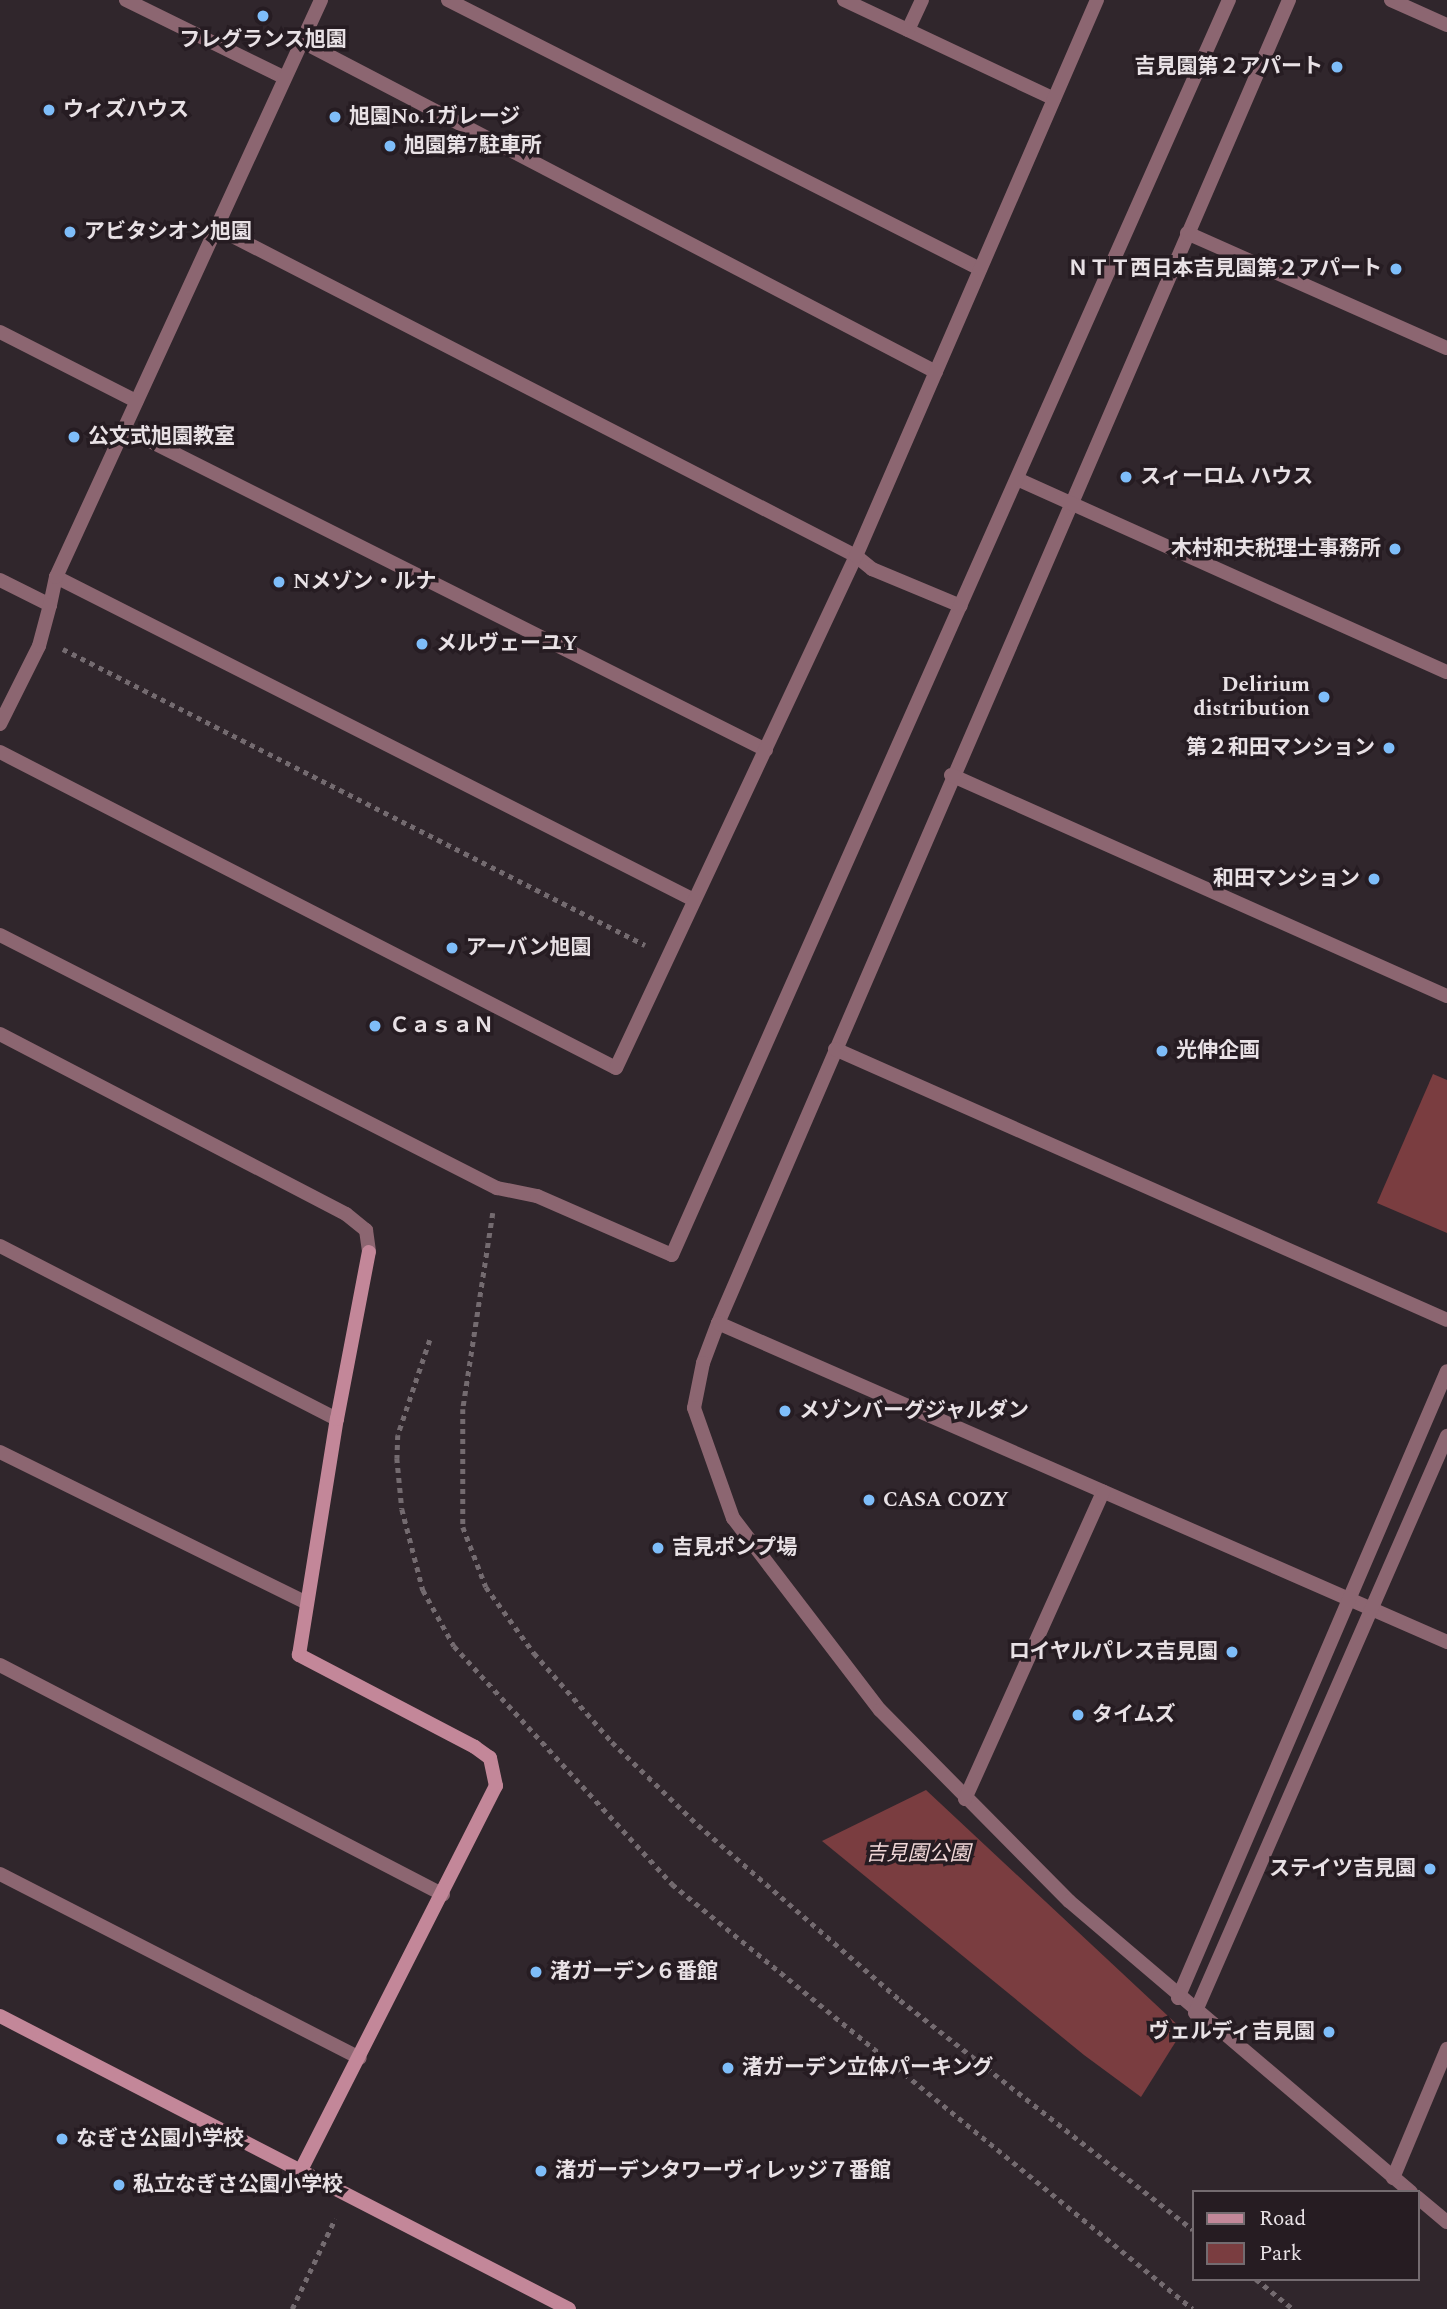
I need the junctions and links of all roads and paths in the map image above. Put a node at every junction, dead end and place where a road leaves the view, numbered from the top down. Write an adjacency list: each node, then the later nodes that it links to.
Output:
1 (126, 0): 13 (street)
2 (321, 0): 12 (street)
3 (448, 0): 17 (street)
4 (844, 0): 11 (street)
5 (922, 0): 11 (street)
6 (1097, 0): 14 (street)
7 (1230, 0): 23 (street)
8 (1289, 0): 16 (street)
9 (1391, 0): 10 (street)
10 (1447, 25)
11 (908, 30): 14 (street)
12 (301, 41): 13 (street); 20 (street)
13 (283, 77): 15 (street)
14 (1054, 99): 17 (street)
15 (217, 228): 21 (street); 25 (street)
16 (1187, 233): 19 (street); 24 (street)
17 (980, 269): 20 (street)
18 (0, 332): 21 (street)
19 (1447, 348)
20 (936, 372): 25 (street)
21 (136, 401): 22 (street)
22 (126, 429): 26 (street); 33 (street)
23 (1017, 479): 24 (street); 29 (street)
24 (1070, 506): 31 (street); 35 (street)
25 (856, 556): 29 (street); 33 (street)
26 (56, 577): 28 (street); 36 (street)
27 (0, 580): 28 (street)
28 (50, 605): 30 (street)
29 (961, 606): 42 (street)
30 (41, 637): 32 (street); 38 (path)
31 (1447, 672)
32 (0, 724)
33 (766, 750): 36 (street)
34 (0, 752): 38 (street)
35 (951, 775): 39 (street); 41 (street)
36 (694, 900): 38 (street)
37 (0, 935): 42 (street)
38 (668, 957)
39 (1447, 996)
40 (0, 1034): 48 (street)
41 (835, 1049): 44 (street); 45 (street)
42 (497, 1188): 71 (path)
43 (0, 1246): 48 (street)
44 (1447, 1320)
45 (718, 1323): 51 (street); 57 (street)
46 (430, 1340): 75 (path)
47 (1447, 1371): 52 (street)
48 (337, 1419): 53 (street)
49 (1447, 1436): 54 (street)
50 (0, 1451): 53 (street)
51 (1103, 1492): 52 (street); 57 (street)
52 (1346, 1599): 54 (street); 60 (street)
53 (307, 1603): 59 (street)
54 (1371, 1610): 55 (street); 61 (street)
55 (1447, 1642)
56 (0, 1665): 59 (street)
57 (965, 1799): 60 (street)
58 (0, 1874): 64 (street)
59 (443, 1895): 64 (street)
60 (1178, 1998): 61 (street)
61 (1195, 2013): 66 (street)
62 (0, 2016): 65 (street)
63 (1447, 2049): 66 (street)
64 (360, 2058): 65 (street)
65 (301, 2170): 74 (street)
66 (1393, 2178): 67 (street)
67 (1408, 2190)
68 (1419, 2199): 70 (street)
69 (335, 2219): 73 (path)
70 (1447, 2222)
71 (1192, 2229)
72 (1258, 2281): 76 (path)
73 (292, 2309)
74 (569, 2309)
75 (1194, 2309)
76 (1293, 2309)

